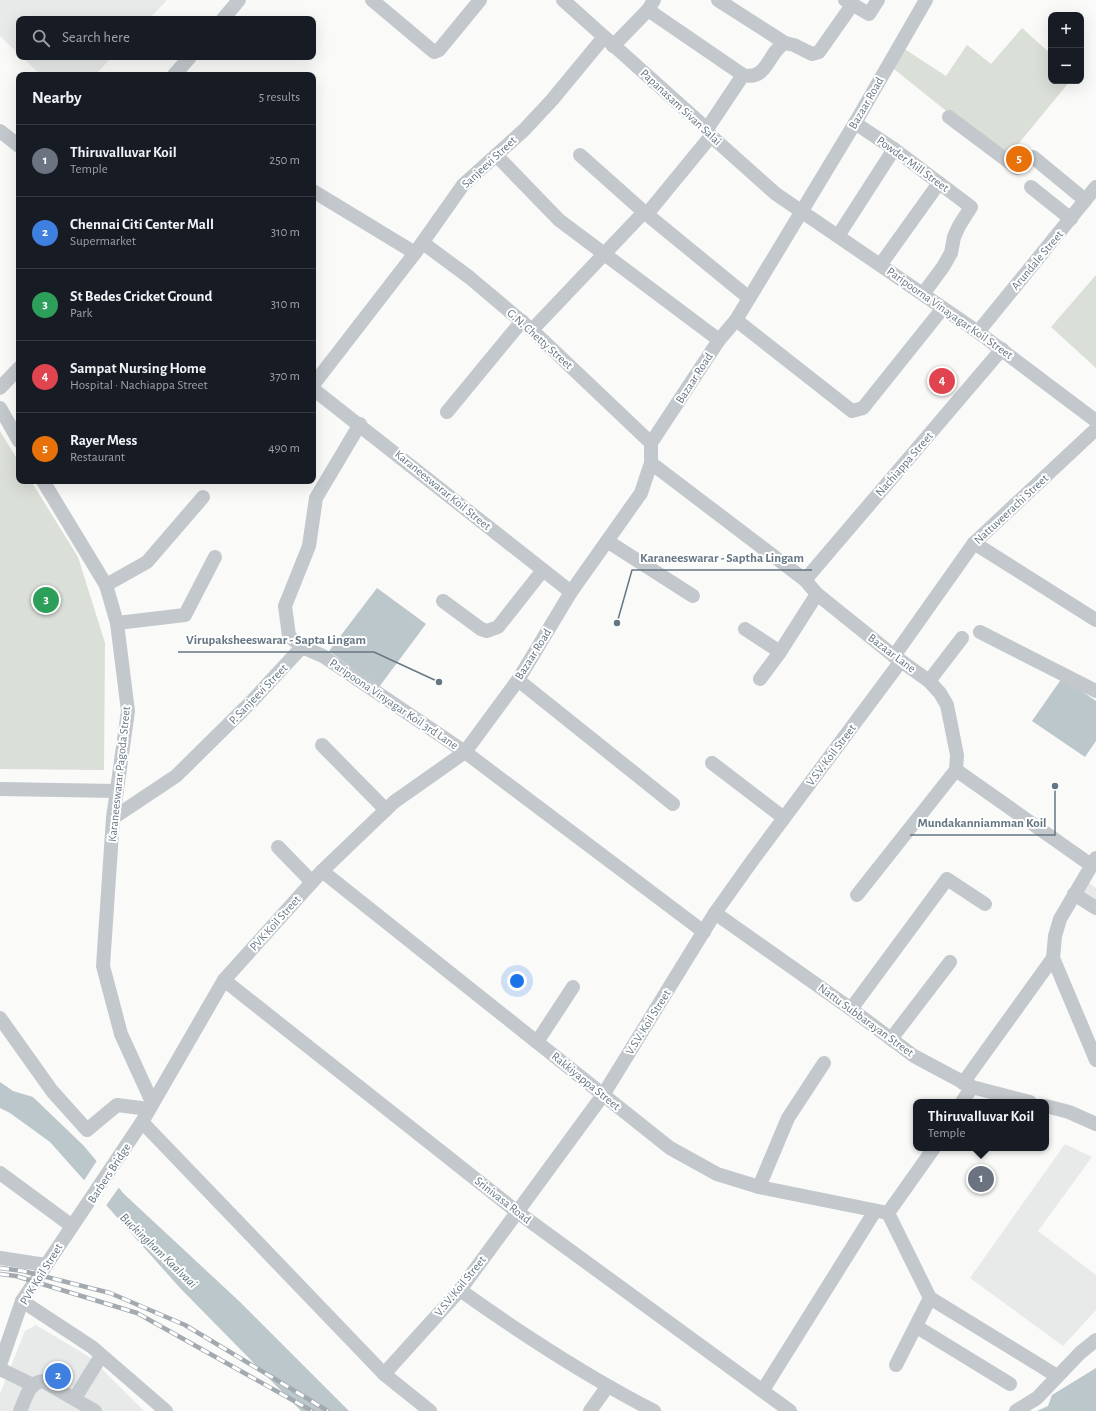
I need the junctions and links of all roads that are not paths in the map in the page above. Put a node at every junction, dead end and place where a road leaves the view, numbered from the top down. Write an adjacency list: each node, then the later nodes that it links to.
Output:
1 (239, 0): 10 (street)
2 (372, 0): 3 (street)
3 (480, 0)
4 (563, 0): 11 (street, Papanasam Sivan Salai)
5 (718, 0): 12 (street)
6 (878, 0): 8 (street)
7 (926, 0): 17 (street, Bazaar Road)
8 (848, 2): 12 (street)
9 (651, 5): 11 (street, Sanjeevi Street); 15 (street)
10 (226, 16)
11 (609, 41): 19 (street, Papanasam Sivan Salai); 22 (street, Sanjeevi Street)
12 (785, 43): 15 (street)
13 (187, 60): 14 (street)
14 (177, 72)
15 (743, 75): 19 (street)
16 (949, 117): 28 (street)
17 (855, 124): 21 (street, Powder Mill Street); 29 (street, Bazaar Road)
18 (0, 131): 20 (street)
19 (709, 132): 29 (street, Papanasam Sivan Salai); 30 (street)
20 (16, 144)
21 (894, 149): 24 (street, Powder Mill Street); 32 (street)
22 (496, 155): 33 (street, Sanjeevi Street); 34 (street)
23 (580, 155): 30 (street)
24 (939, 183): 35 (street); 36 (street, Powder Mill Street)
25 (1031, 187): 31 (street)
26 (1096, 187): 28 (street, Arundale Street)
27 (316, 193): 33 (street, G.N. Chetty Street)
28 (1086, 200): 31 (street, Arundale Street)
29 (801, 211): 32 (street, Paripoorna Vinayagar Koil Street); 37 (street, Bazaar Road)
30 (646, 213): 34 (street); 37 (street)
31 (1070, 219): 41 (street, Arundale Street)
32 (838, 236): 35 (street, Paripoorna Vinayagar Koil Street)
33 (419, 248): 40 (street, G.N. Chetty Street); 45 (street, Sanjeevi Street)
34 (604, 254): 40 (street); 42 (street)
35 (881, 264): 36 (street, Paripoorna Vinayagar Koil Street)
36 (923, 294): 38 (street, Paripoorna Vinayagar Koil Street)
37 (749, 298): 39 (street, Bazaar Road)
38 (943, 308): 39 (street); 41 (street, Paripoorna Vinayagar Koil Street)
39 (736, 320): 42 (street, Bazaar Road)
40 (527, 326): 49 (street); 54 (street, G.N. Chetty Street)
41 (978, 332): 43 (street, Paripoorna Vinayagar Koil Street)
42 (719, 340): 54 (street, Bazaar Road)
43 (1002, 349): 50 (street, Paripoorna Vinayagar Koil Street); 62 (street, Nachiappa Street)
44 (16, 371): 46 (street)
45 (316, 381)
46 (0, 388)
47 (316, 390): 51 (street, Karaneeswarar Koil Street)
48 (0, 408): 53 (street)
49 (447, 412)
50 (1096, 421)
51 (360, 424): 61 (street, Karaneeswarar Koil Street); 73 (street)
52 (1096, 429): 59 (street, Nattuveerachi Street)
53 (16, 436)
54 (651, 443): 55 (street, Bazaar Road)
55 (650, 463): 58 (street, Bazaar Road); 62 (street, Bazaar Lane)
56 (45, 484): 63 (street, Karaneeswarar Pagoda Street)
57 (203, 497): 63 (street)
58 (607, 542): 64 (street, Bazaar Road); 66 (street)
59 (974, 543): 68 (street); 75 (street, Nattuveerachi Street)
60 (215, 557): 69 (street)
61 (543, 570): 64 (street, Karaneeswarar Koil Street); 67 (street)
62 (805, 580): 65 (street, Bazaar Lane)
63 (106, 585): 69 (street, Karaneeswarar Pagoda Street)
64 (571, 592): 77 (street, Bazaar Road)
65 (817, 594): 74 (street); 75 (street, Bazaar Lane)
66 (693, 596)
67 (443, 601)
68 (1096, 620)
69 (117, 623): 85 (street, Karaneeswarar Pagoda Street)
70 (745, 629): 74 (street)
71 (980, 632): 79 (street)
72 (962, 638): 78 (street)
73 (302, 647): 81 (street, Paripoona Vinyagar Koil 3rd Lane); 88 (street, P. Sanjeevi Street)
74 (780, 652): 76 (street)
75 (897, 659): 78 (street, Bazaar Lane); 89 (street, V.S.V. Koil Street)
76 (760, 679)
77 (518, 680): 81 (street, Bazaar Road); 86 (street)
78 (929, 681): 83 (street, Bazaar Lane)
79 (1096, 691)
80 (322, 745): 87 (street)
81 (465, 752): 87 (street, PVK Koil Street); 99 (street, Paripoona Vinyagar Koil 3rd Lane)
82 (712, 763): 89 (street)
83 (956, 770): 91 (street); 95 (street)
84 (0, 790): 85 (street)
85 (116, 791): 88 (street, Karaneeswarar Pagoda Street)
86 (673, 804)
87 (386, 810): 92 (street, PVK Koil Street)
88 (113, 818): 114 (street, Karaneeswarar Pagoda Street)
89 (784, 818): 98 (street, V.S.V. Koil Street)
90 (278, 847): 93 (street)
91 (1093, 868): 94 (street)
92 (322, 871): 93 (street, PVK Koil Street); 107 (street, Rakkiyappa Street)
93 (312, 882): 102 (street, PVK Koil Street)
94 (1074, 894): 97 (street); 100 (street)
95 (857, 895)
96 (985, 904): 104 (street)
97 (1096, 908)
98 (715, 913): 99 (street, V.S.V. Koil Street); 104 (street, Nattu Subbarayan Street)
99 (704, 932): 111 (street, V.S.V. Koil Street)
100 (1053, 958): 108 (street); 110 (street)
101 (950, 962): 106 (street)
102 (224, 980): 114 (street, PVK Koil Street); 123 (street, Srinivasa Road)
103 (573, 987): 107 (street)
104 (851, 1009): 106 (street, Nattu Subbarayan Street)
105 (0, 1018): 114 (street)
106 (891, 1039): 110 (street, Nattu Subbarayan Street)
107 (536, 1042): 111 (street, Rakkiyappa Street)
108 (1096, 1060)
109 (824, 1063): 121 (street)
110 (967, 1085): 112 (street); 113 (street, Nattu Subbarayan Street)
111 (603, 1095): 121 (street, Rakkiyappa Street); 123 (street, V.S.V. Koil Street)
112 (963, 1099)
113 (1019, 1099)
114 (150, 1105): 116 (street, PVK Koil Street)
115 (1049, 1107): 117 (street)
116 (142, 1122): 118 (street, PVK Koil Street); 137 (street)
117 (1096, 1124)
118 (134, 1134): 122 (street, Barbers Bridge)
119 (932, 1151): 124 (street)
120 (1, 1175): 125 (street)
121 (759, 1187): 124 (street, Rakkiyappa Street)
122 (83, 1211): 125 (street, PVK Koil Street)
123 (516, 1211): 128 (street, V.S.V. Koil Street); 142 (street, Srinivasa Road)
124 (882, 1212): 129 (street); 142 (street)
125 (72, 1226): 127 (street, PVK Koil Street)
126 (0, 1258): 127 (street)
127 (46, 1265): 130 (street, PVK Koil Street)
128 (460, 1290): 137 (street, V.S.V. Koil Street); 141 (street)
129 (930, 1298): 131 (street); 138 (street)
130 (22, 1301): 133 (street); 134 (street, PVK Koil Street)
131 (917, 1327): 135 (street); 139 (street)
132 (1096, 1340): 138 (street)
133 (101, 1356): 143 (street); 146 (street)
134 (0, 1365)
135 (896, 1365)
136 (0, 1369): 140 (street)
137 (384, 1374): 147 (street)
138 (1057, 1376): 151 (street)
139 (1010, 1384)
140 (32, 1385): 143 (street); 144 (street)
141 (607, 1387): 148 (street); 149 (street)
142 (763, 1390): 150 (street, Srinivasa Road)
143 (74, 1398): 145 (street)
144 (20, 1411)
145 (95, 1411)
146 (166, 1411)
147 (430, 1411)
148 (590, 1411)
149 (654, 1411)
150 (790, 1411)
151 (1016, 1411)

